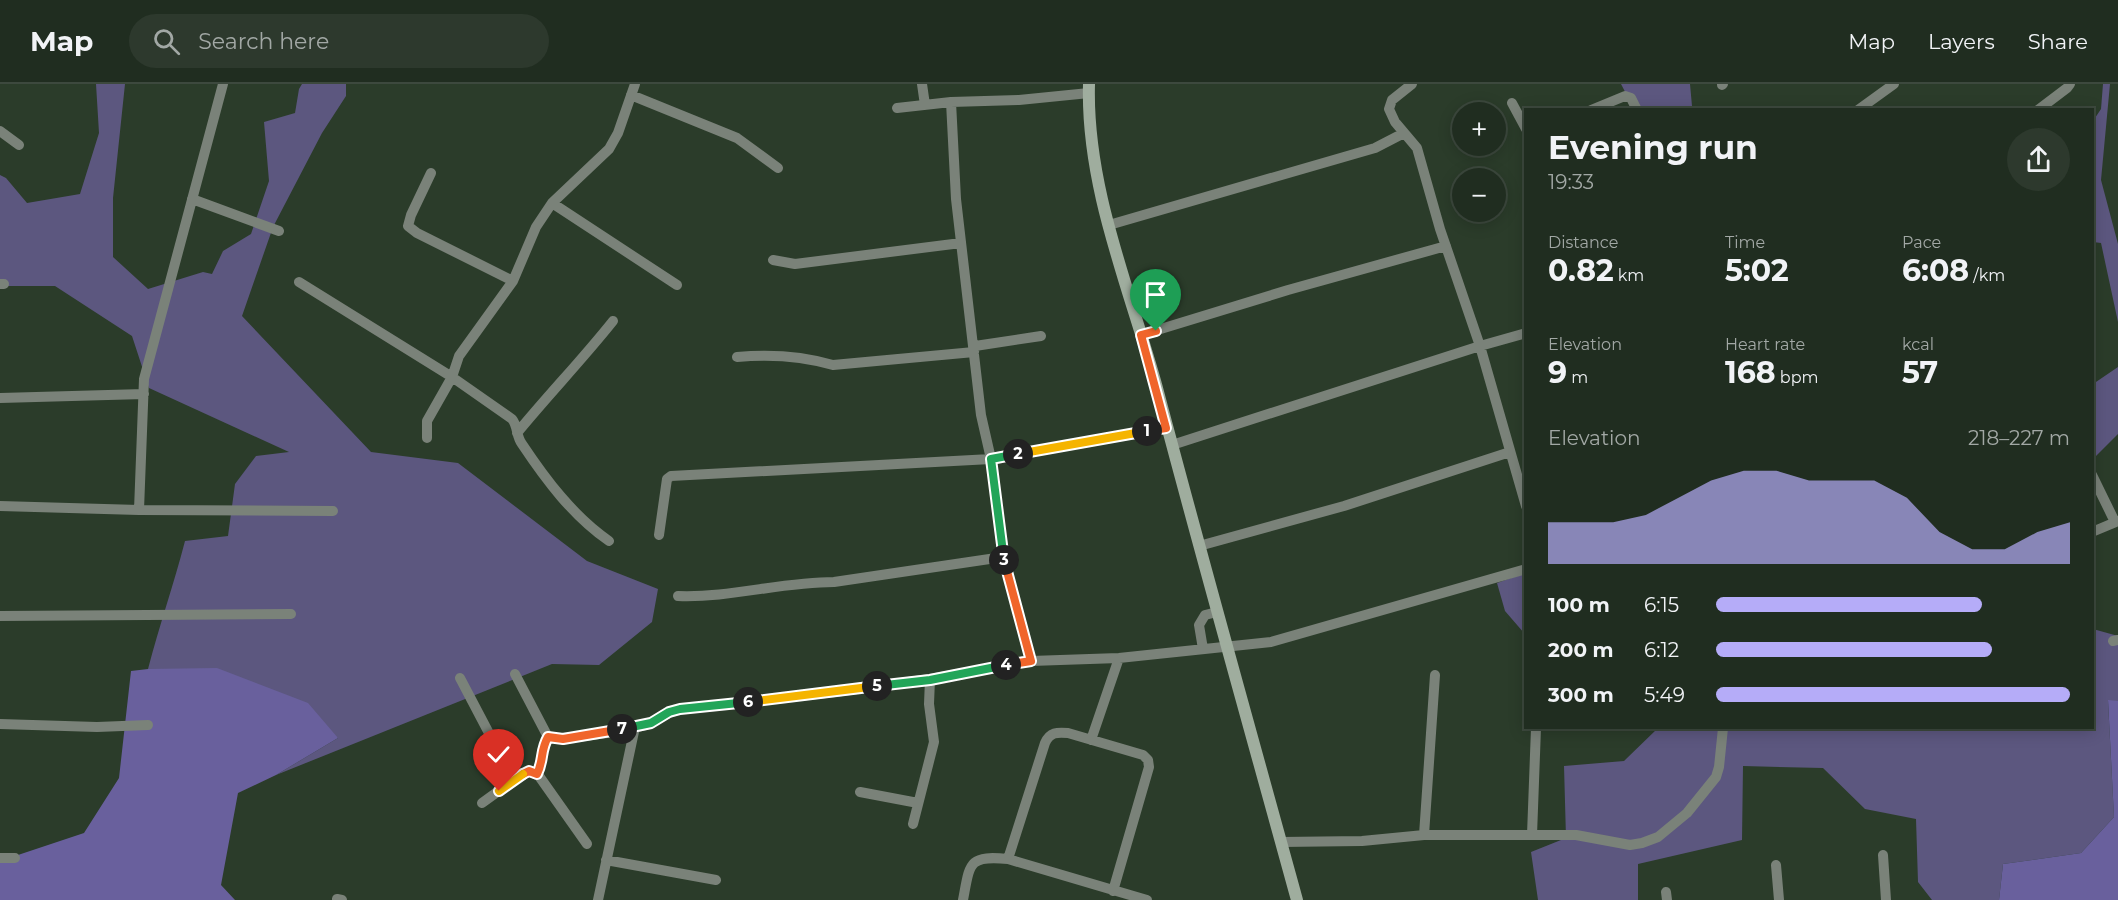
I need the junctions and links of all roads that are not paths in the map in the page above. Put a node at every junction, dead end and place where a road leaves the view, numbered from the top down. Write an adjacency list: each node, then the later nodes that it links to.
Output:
1 (223, 84): 23 (street)
2 (635, 84): 8 (street)
3 (922, 84): 11 (street)
4 (1412, 84): 19 (street)
5 (1894, 84): 15 (street)
6 (2070, 84): 16 (street)
7 (1089, 88): 9 (street); 25 (street)
8 (631, 95): 21 (street); 24 (street)
9 (951, 102): 11 (street); 27 (street)
10 (1512, 103): 17 (street)
11 (925, 105): 12 (street)
12 (897, 108)
13 (1597, 108): 14 (street)
14 (1635, 108)
15 (1861, 108)
16 (2041, 108)
17 (1524, 125)
18 (0, 131): 20 (street)
19 (1404, 133): 25 (street); 28 (street)
20 (19, 145)
21 (778, 168)
22 (431, 172): 30 (street)
23 (192, 199): 26 (street); 41 (street)
24 (552, 203): 30 (street); 32 (street)
25 (1109, 225): 35 (street)
26 (279, 231)
27 (961, 243): 29 (street); 38 (street)
28 (1446, 246): 35 (street); 37 (street)
29 (773, 260)
30 (513, 281): 40 (street)
31 (299, 282): 40 (street)
32 (676, 285)
33 (613, 321): 44 (street)
34 (1524, 334): 37 (street)
35 (1141, 335): 43 (street)
36 (1041, 336): 38 (street)
37 (1480, 346): 46 (street); 47 (street)
38 (974, 352): 39 (street); 48 (street)
39 (737, 357)
40 (452, 377): 44 (street); 45 (street)
41 (144, 394): 42 (street); 52 (street)
42 (0, 398)
43 (1166, 428): 46 (street); 48 (street)
44 (516, 433): 57 (street)
45 (427, 438)
46 (1172, 445): 58 (street)
47 (1510, 452): 50 (street); 58 (street)
48 (991, 459): 56 (street); 59 (street)
49 (2094, 479): 54 (street)
50 (1524, 499)
51 (0, 506): 52 (street)
52 (139, 510): 53 (street)
53 (333, 511)
54 (2117, 522): 55 (street)
55 (2094, 531)
56 (659, 535)
57 (609, 541)
58 (1199, 546): 62 (street)
59 (1003, 557): 61 (street); 68 (street)
60 (1524, 570): 65 (street)
61 (678, 596)
62 (1217, 612): 65 (street); 66 (street)
63 (291, 614): 64 (street)
64 (0, 616)
65 (1228, 646): 66 (street); 88 (street)
66 (1203, 649): 67 (street)
67 (1119, 658): 68 (street); 79 (street)
68 (1031, 661): 72 (street)
69 (515, 674): 78 (street)
70 (1435, 675): 86 (street)
71 (460, 678): 81 (street)
72 (930, 680): 75 (street); 84 (street)
73 (0, 724): 74 (street)
74 (148, 725)
75 (635, 727): 78 (street); 93 (street)
76 (1536, 729): 87 (street)
77 (1723, 729): 87 (street)
78 (548, 737): 80 (street)
79 (1091, 740): 94 (street); 97 (street)
80 (537, 774): 81 (street); 89 (street)
81 (519, 777): 83 (street)
82 (860, 792): 84 (street)
83 (482, 803)
84 (918, 803): 85 (street)
85 (913, 824)
86 (1424, 835): 87 (street); 88 (street)
87 (1532, 835)
88 (1281, 842): 101 (street)
89 (587, 844)
90 (1883, 855): 103 (street)
91 (0, 858): 92 (street)
92 (15, 858)
93 (606, 860): 96 (street); 98 (street)
94 (1008, 860): 97 (street); 99 (street)
95 (1776, 865): 102 (street)
96 (716, 880)
97 (1113, 891): 100 (street)
98 (598, 900)
99 (963, 900)
100 (1147, 900)
101 (1298, 900)
102 (1779, 900)
103 (1886, 900)

